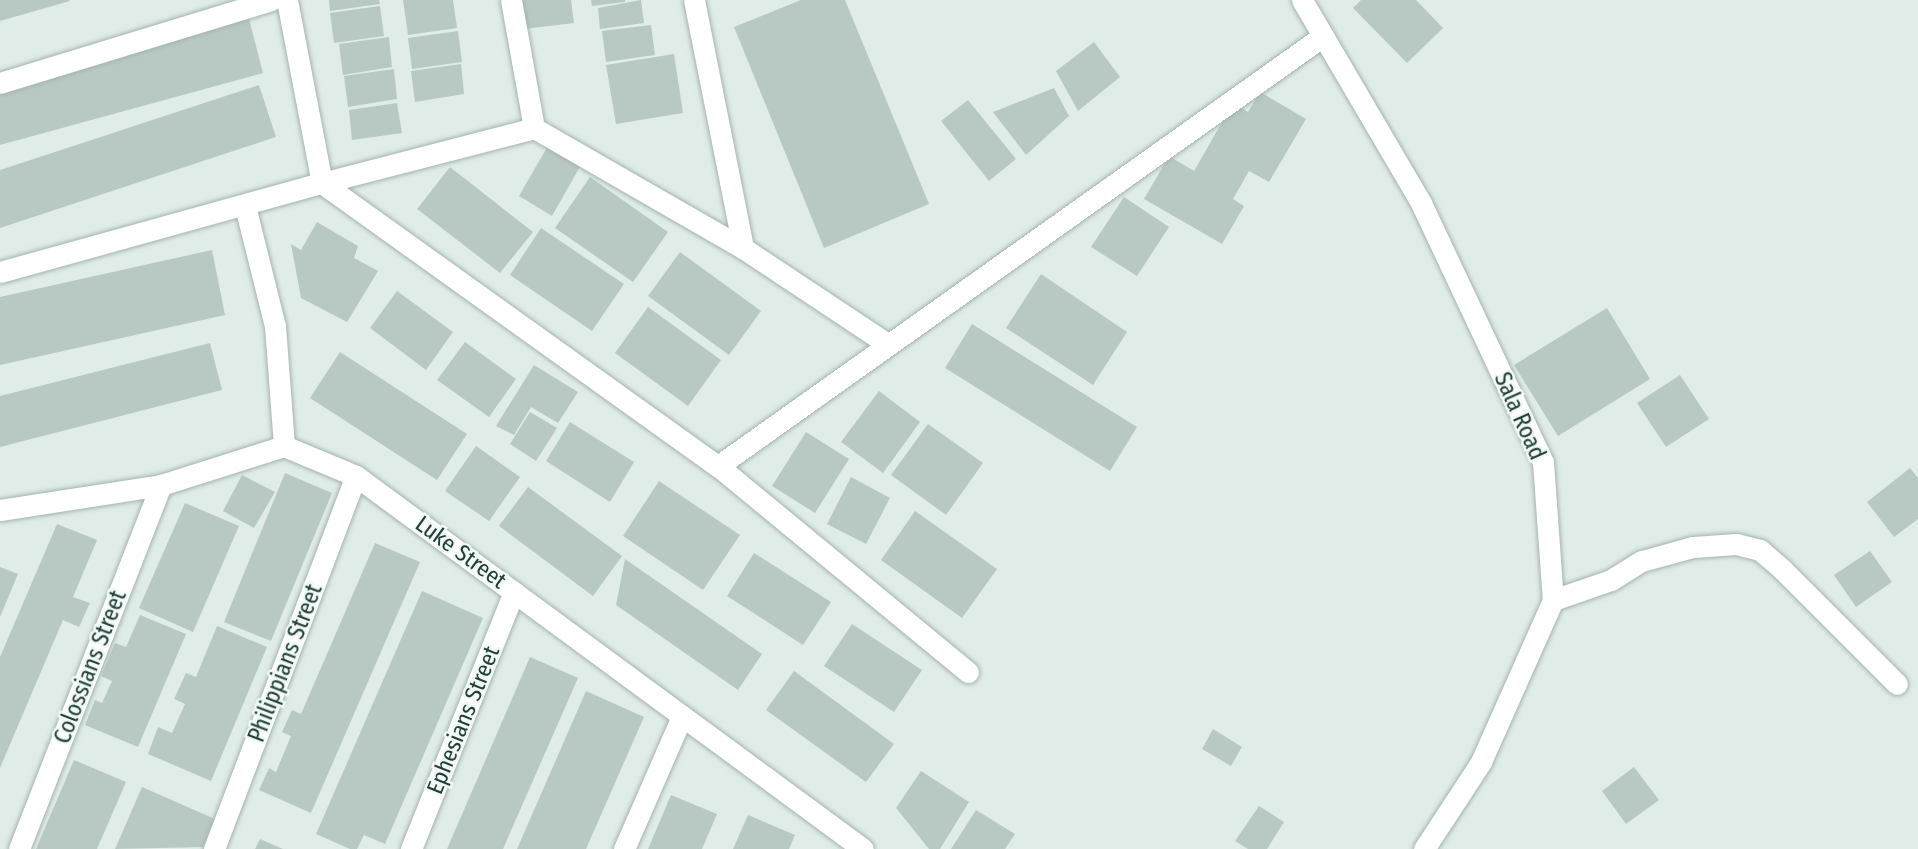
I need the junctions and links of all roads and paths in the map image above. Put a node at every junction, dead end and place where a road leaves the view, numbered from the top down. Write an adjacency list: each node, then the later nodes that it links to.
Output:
1 (271, 0): 7 (street)
2 (287, 0): 9 (street)
3 (511, 0): 8 (street)
4 (694, 0): 11 (street)
5 (1302, 0): 6 (street, Sala Road)
6 (1323, 36): 13 (street); 20 (street, Sala Road)
7 (0, 82)
8 (534, 128): 9 (street); 11 (street)
9 (322, 183): 10 (street); 15 (street)
10 (244, 205): 12 (street); 14 (street)
11 (743, 248): 13 (street)
12 (0, 272)
13 (886, 343): 15 (street)
14 (284, 446): 16 (street, Luke Street); 17 (street)
15 (718, 466): 21 (street)
16 (356, 476): 19 (street, Luke Street); 26 (street, Philippians Street)
17 (161, 485): 18 (street); 25 (street, Colossians Street)
18 (0, 510)
19 (514, 592): 23 (street, Luke Street); 27 (street, Ephesians Street)
20 (1553, 600): 22 (street); 29 (street, Sala Road)
21 (968, 672)
22 (1897, 684)
23 (682, 716): 24 (street, Luke Street); 28 (street)
24 (855, 847)
25 (19, 849)
26 (214, 849)
27 (411, 849)
28 (624, 849)
29 (1424, 849)

